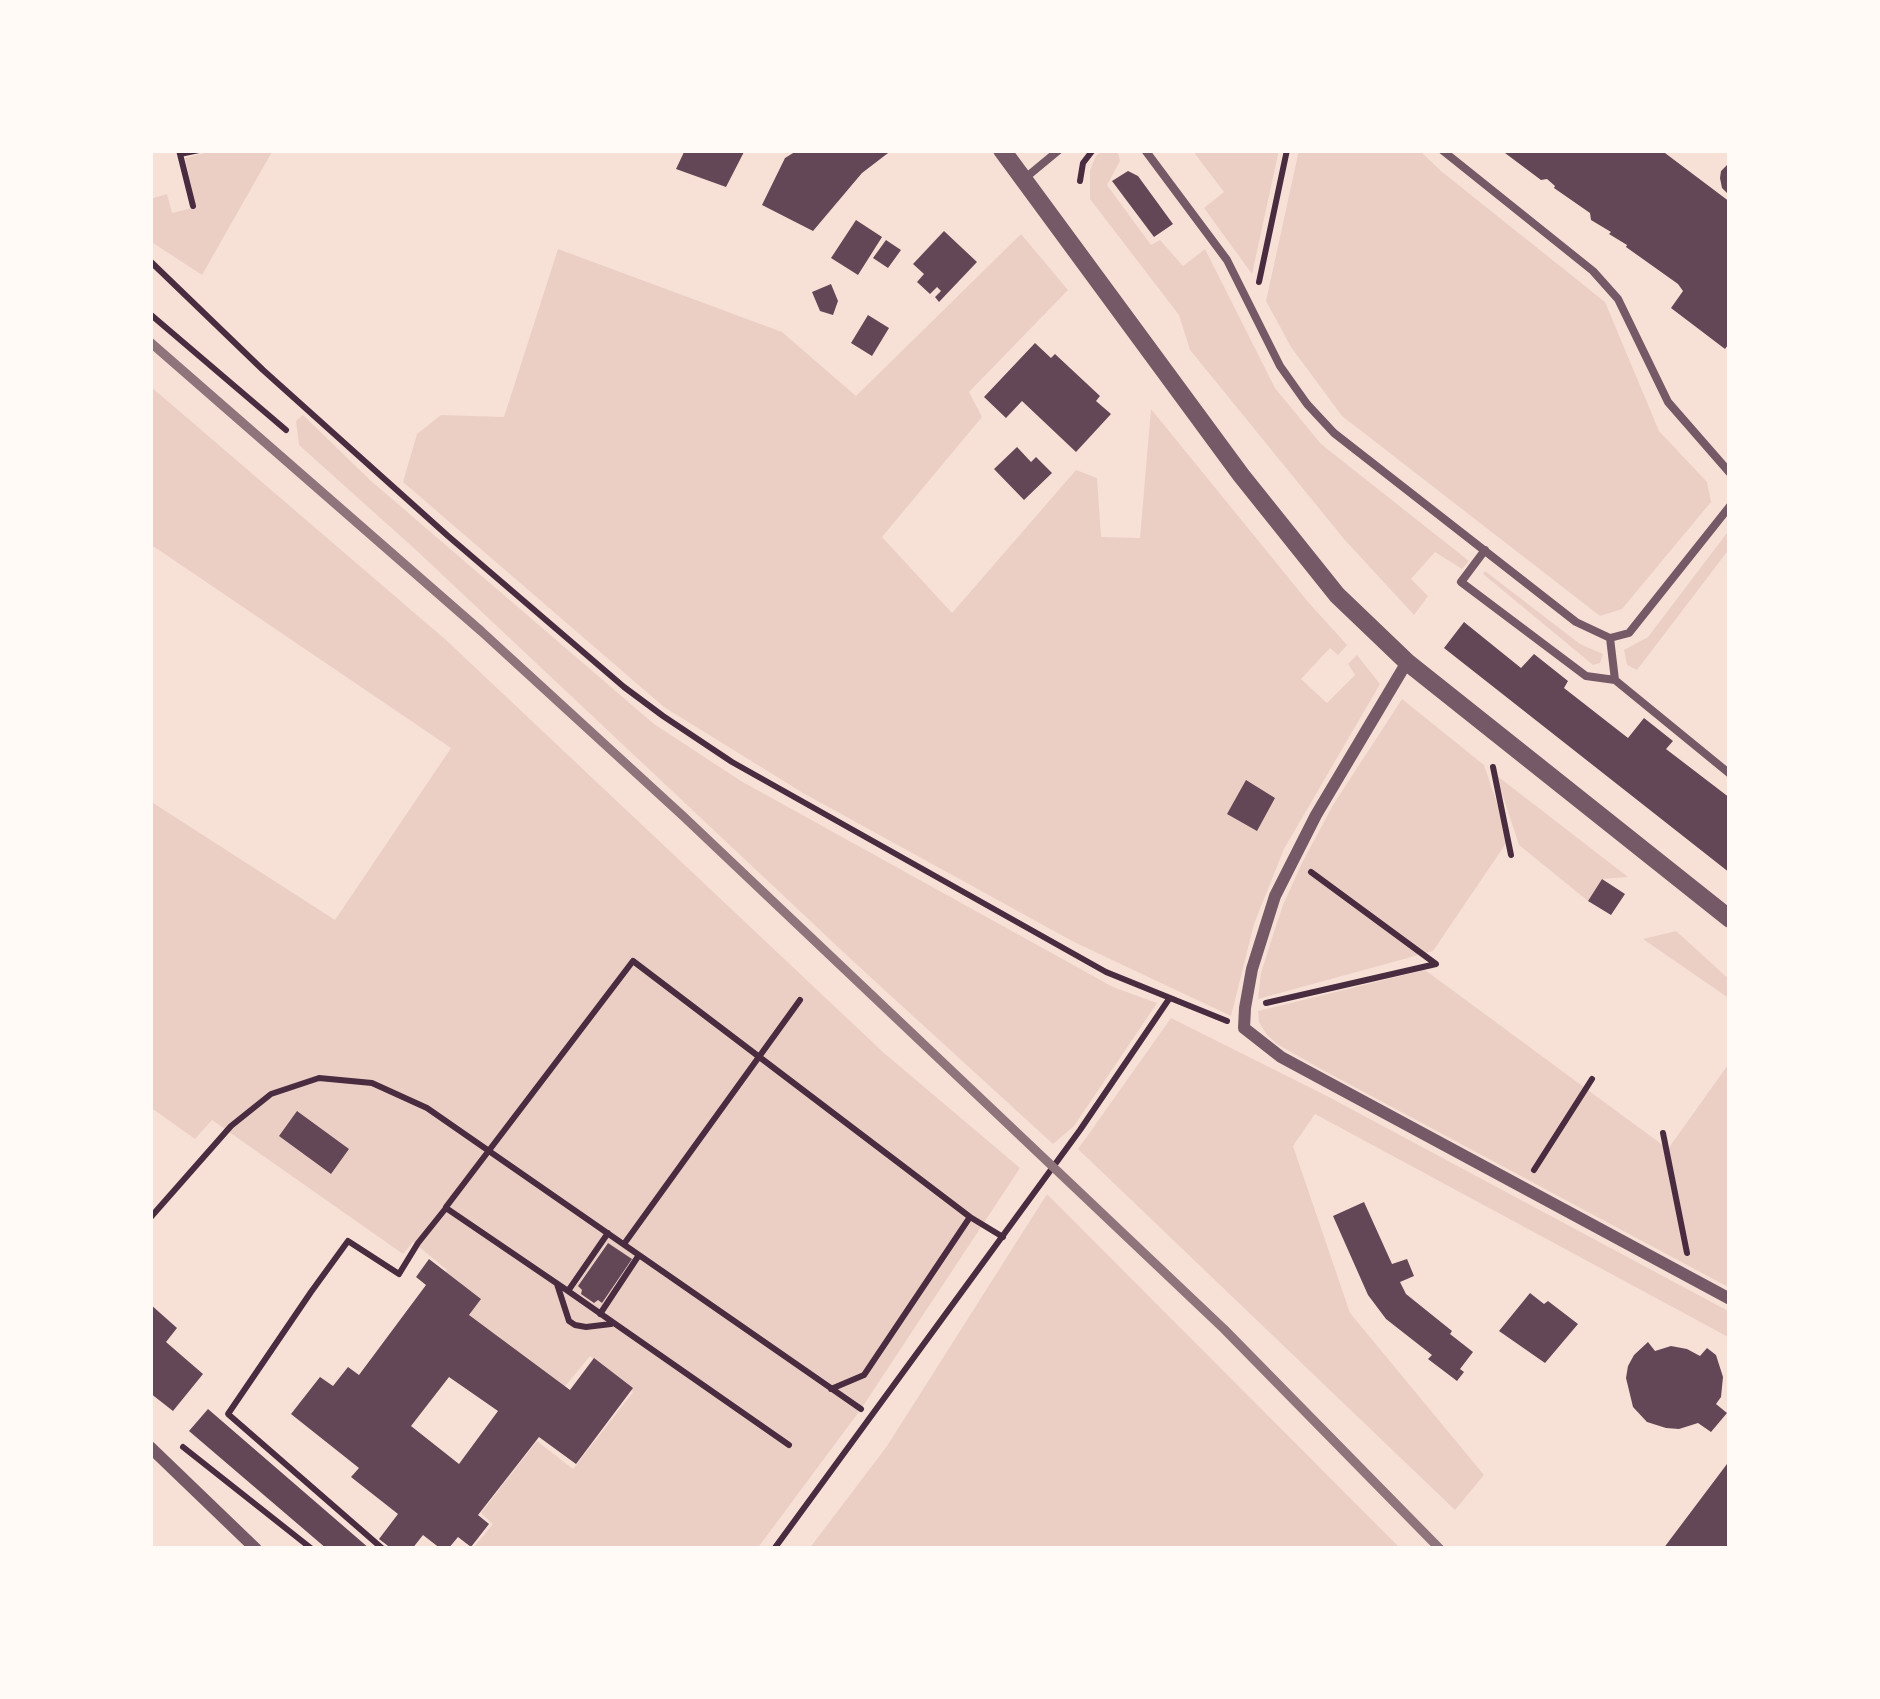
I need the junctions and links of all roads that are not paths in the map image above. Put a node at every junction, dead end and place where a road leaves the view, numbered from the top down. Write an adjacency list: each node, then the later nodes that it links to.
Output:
1 (1001, 150): 5 (street)
2 (1060, 150): 5 (lane)
3 (1145, 150): 8 (lane)
4 (1442, 150): 6 (lane)
5 (1024, 179): 10 (street)
6 (1730, 473)
7 (1730, 506): 9 (lane)
8 (1485, 550): 9 (lane); 11 (lane)
9 (1610, 638): 11 (lane)
10 (1407, 662): 13 (street); 14 (street)
11 (1616, 680): 12 (lane)
12 (1730, 774)
13 (1730, 919)
14 (1730, 1299)
15 (150, 1447): 16 (street)
16 (256, 1549)

